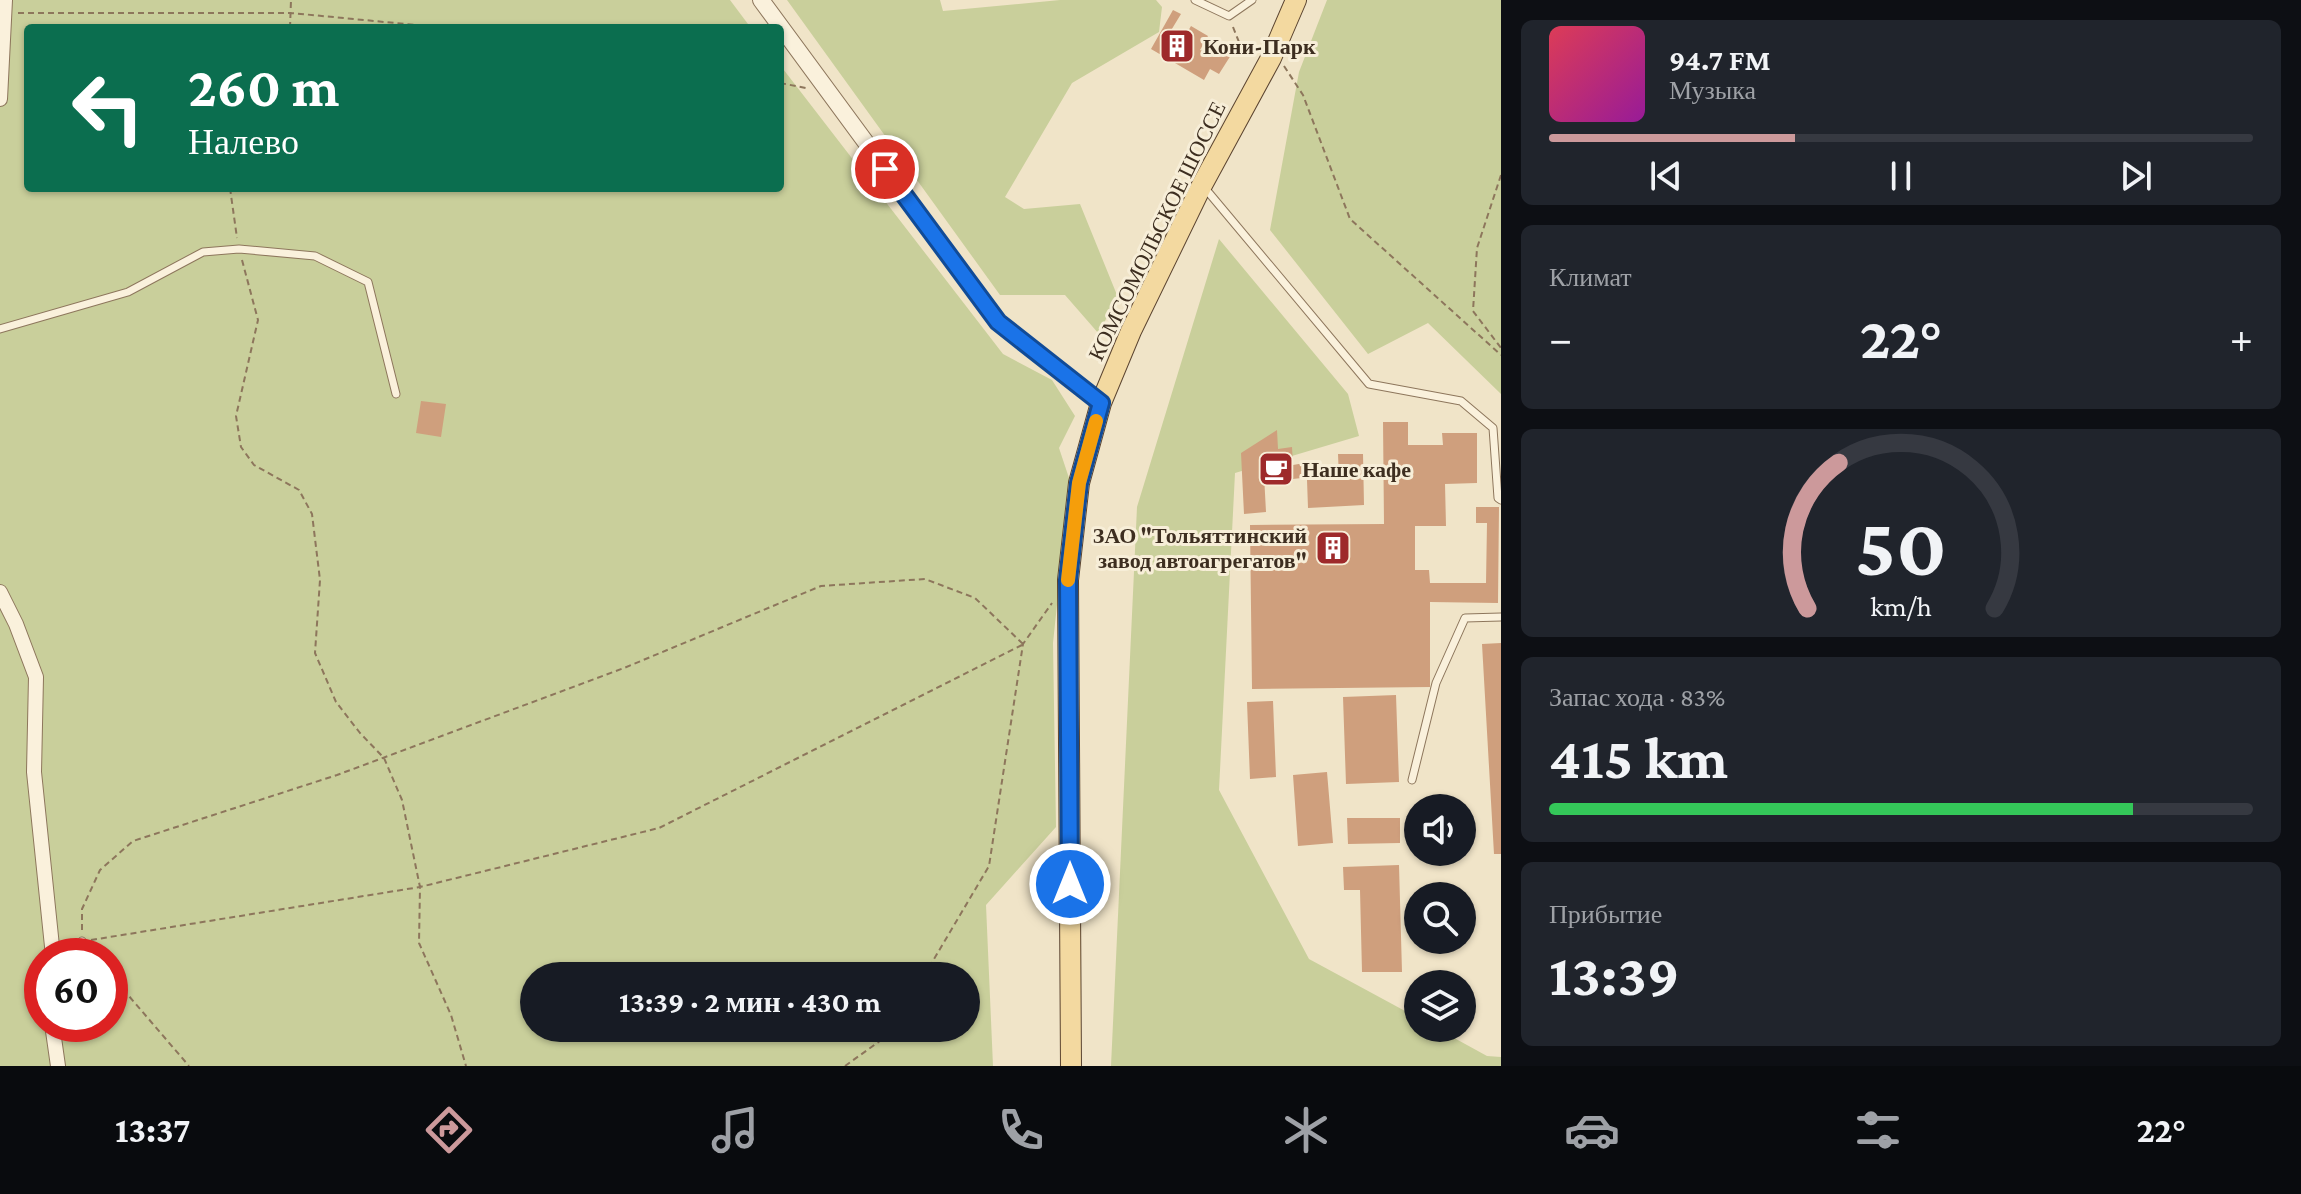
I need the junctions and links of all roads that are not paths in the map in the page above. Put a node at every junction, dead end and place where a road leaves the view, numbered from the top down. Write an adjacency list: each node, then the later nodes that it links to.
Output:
1 (761, 0): 6 (street)
2 (1195, 0): 3 (lane)
3 (1252, 0)
4 (1294, 1): 9 (main road, КОМСОМОЛЬСКОЕ ШОССЕ)
5 (5, 6): 8 (street)
6 (779, 24)
7 (784, 31): 12 (street)
8 (0, 99)
9 (1202, 185): 12 (main road, КОМСОМОЛЬСКОЕ ШОССЕ); 13 (lane)
10 (0, 329): 11 (lane)
11 (396, 394)
12 (1101, 403): 20 (main road, КОМСОМОЛЬСКОЕ ШОССЕ)
13 (1501, 500)
14 (0, 592): 17 (street)
15 (1501, 617): 16 (lane)
16 (1412, 780)
17 (51, 938)
18 (55, 1042): 19 (street)
19 (58, 1066)
20 (1071, 1066)

